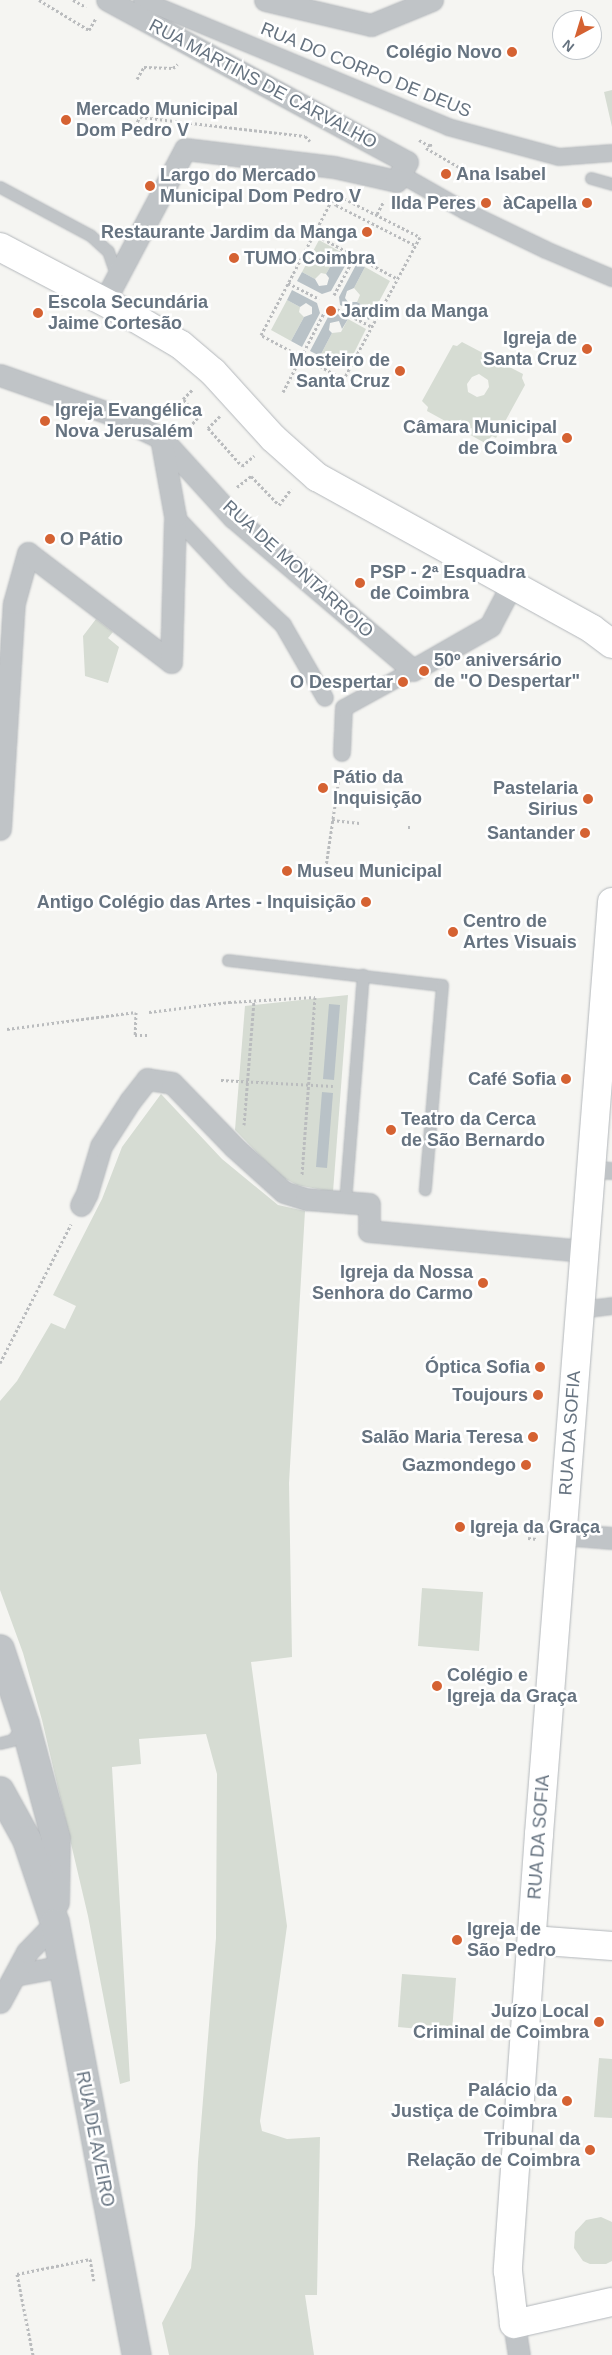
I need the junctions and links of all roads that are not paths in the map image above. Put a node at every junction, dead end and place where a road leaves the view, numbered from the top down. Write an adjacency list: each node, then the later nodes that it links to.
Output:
1 (142, 0): 6 (street, RUA DO CORPO DE DEUS)
2 (265, 0): 5 (street)
3 (432, 0): 5 (street)
4 (103, 6): 7 (street, RUA MARTINS DE CARVALHO)
5 (400, 8)
6 (612, 153)
7 (398, 177): 12 (street); 13 (street)
8 (592, 178): 9 (lane)
9 (612, 184)
10 (0, 187): 12 (lane)
11 (0, 247): 14 (main road)
12 (117, 277): 14 (street)
13 (612, 278)
14 (104, 302): 18 (main road)
15 (0, 375): 16 (street, RUA DE MONTARROIO)
16 (161, 438): 17 (street); 21 (street, RUA DE MONTARROIO)
17 (175, 516): 19 (street); 22 (street)
18 (512, 584): 20 (main road); 21 (street)
19 (7, 599): 24 (street)
20 (612, 644)
21 (413, 670): 23 (street)
22 (325, 698)
23 (342, 753)
24 (0, 829)
25 (612, 902): 28 (main road, RUA DA SOFIA)
26 (228, 960): 27 (lane)
27 (363, 975): 30 (lane); 31 (lane)
28 (605, 1082): 29 (main road, RUA DA SOFIA)
29 (601, 1170): 33 (main road, RUA DA SOFIA)
30 (425, 1189)
31 (345, 1202): 32 (street); 33 (street)
32 (81, 1205)
33 (584, 1251): 35 (main road, RUA DA SOFIA)
34 (612, 1306): 35 (street)
35 (580, 1310): 36 (main road, RUA DA SOFIA)
36 (562, 1534): 37 (street); 43 (main road, RUA DA SOFIA)
37 (612, 1538)
38 (0, 1649): 39 (street, RUA DE AVEIRO)
39 (25, 1724): 40 (lane); 42 (street, RUA DE AVEIRO)
40 (0, 1743)
41 (0, 1791): 42 (street, RUA DE AVEIRO)
42 (55, 1923): 45 (street, RUA DE AVEIRO); 46 (street)
43 (532, 1940): 44 (main road); 49 (main road, RUA DA SOFIA)
44 (612, 1946)
45 (63, 1966): 46 (street); 50 (street, RUA DE AVEIRO)
46 (15, 1975): 47 (street)
47 (0, 2002)
48 (612, 2302): 49 (main road)
49 (514, 2324): 51 (street)
50 (136, 2355)
51 (519, 2355)

